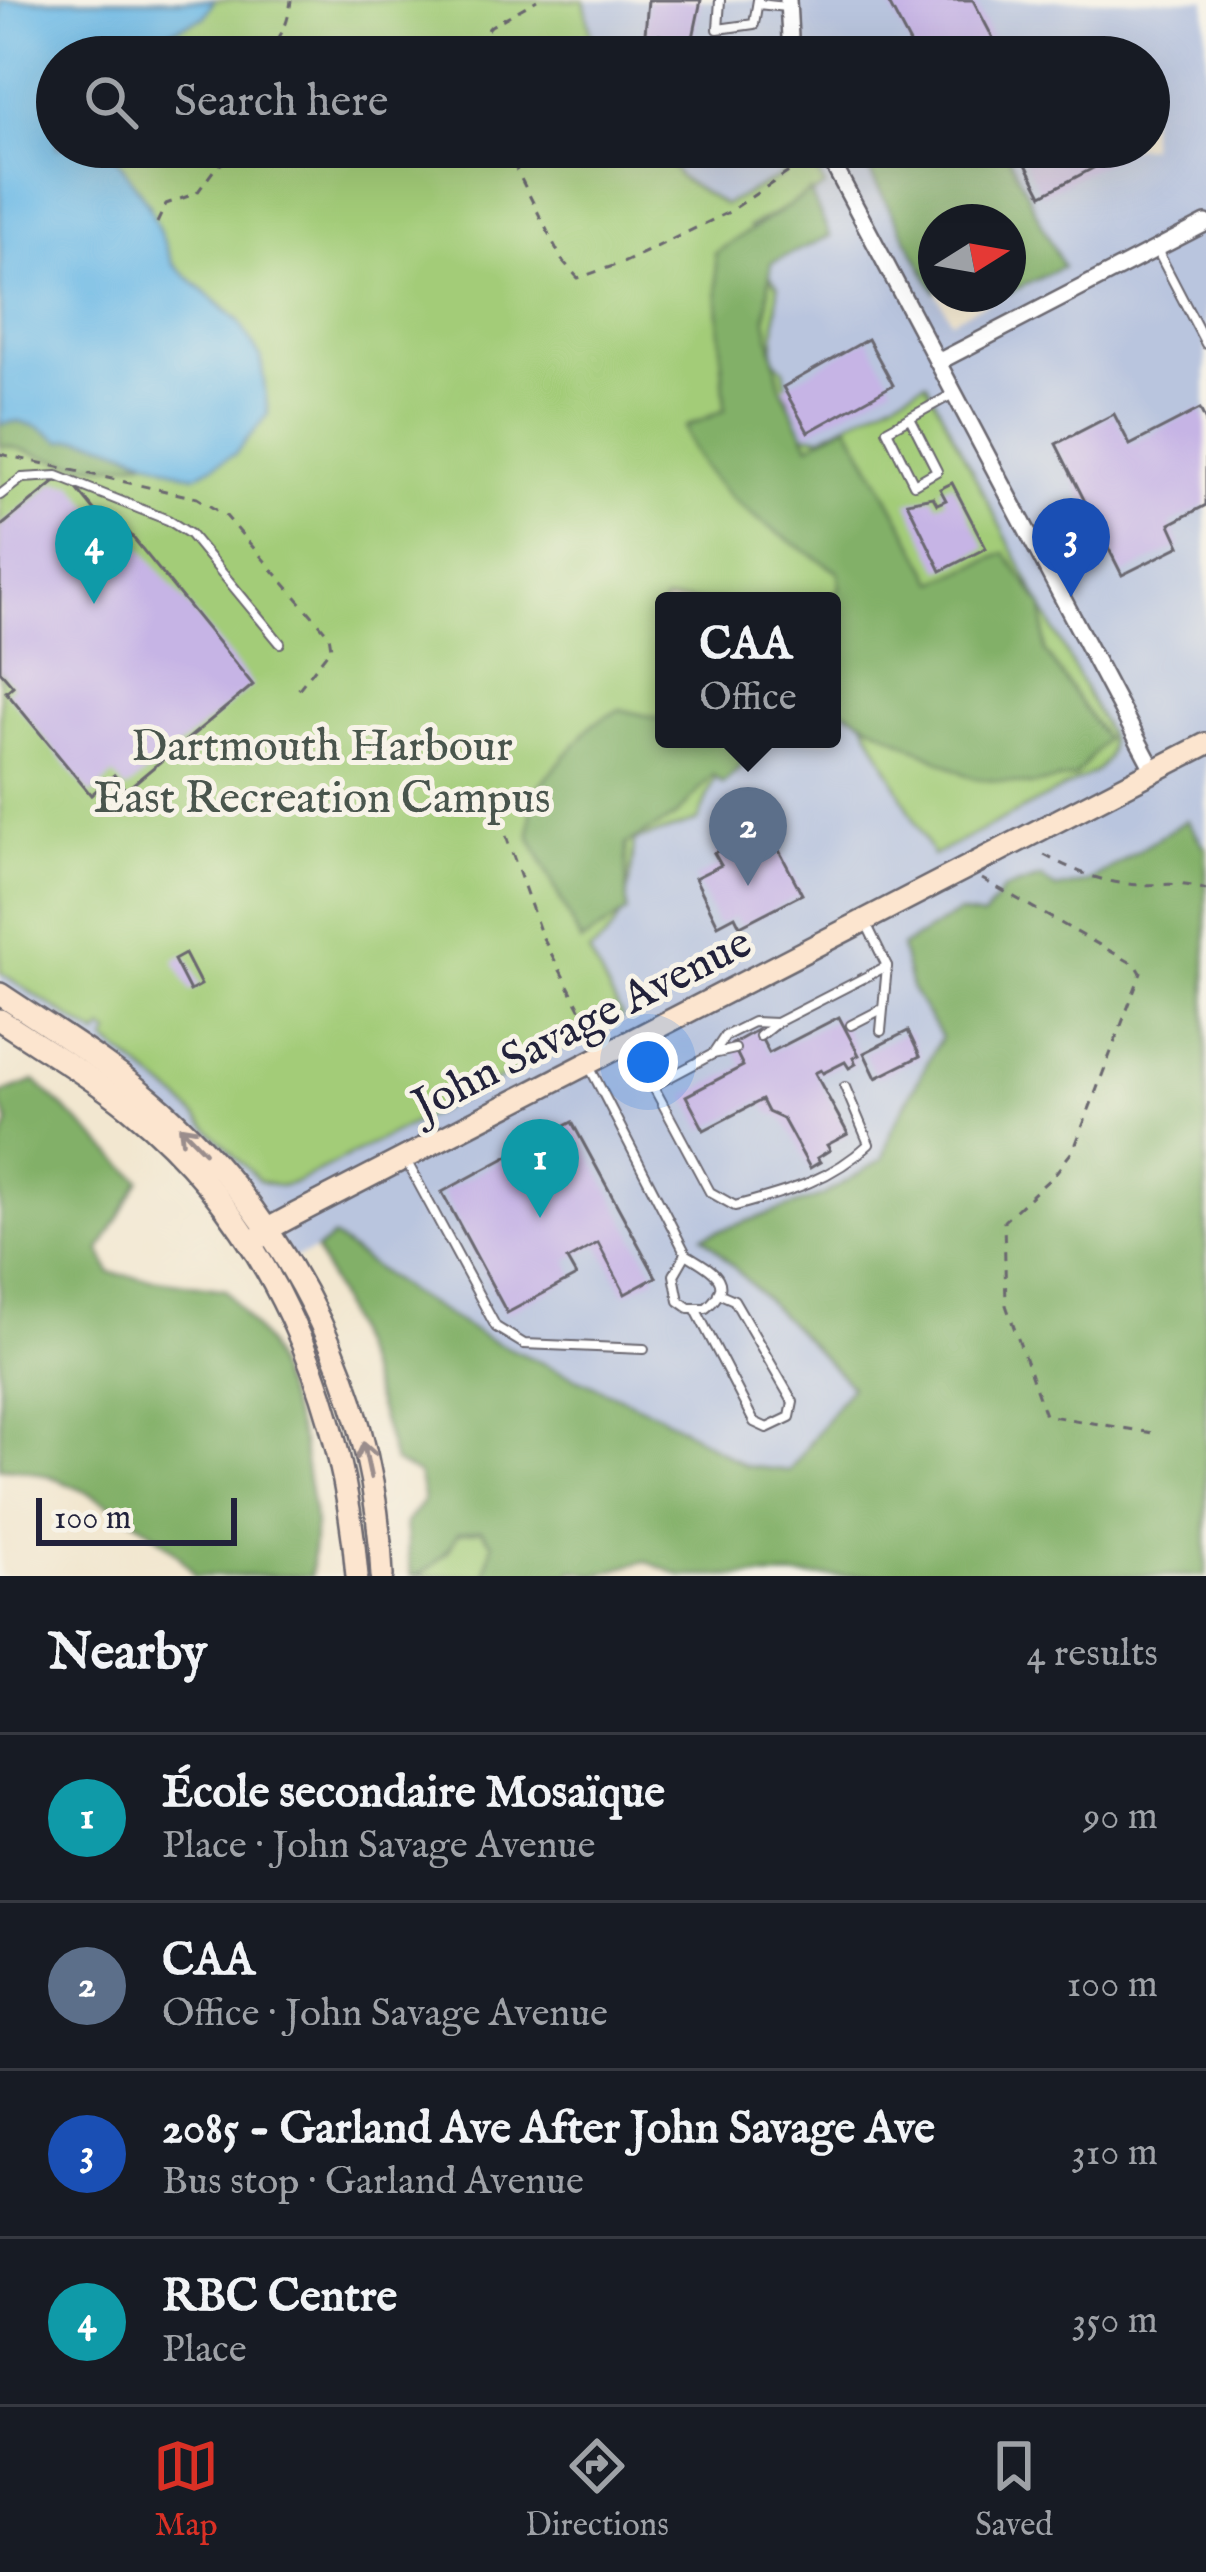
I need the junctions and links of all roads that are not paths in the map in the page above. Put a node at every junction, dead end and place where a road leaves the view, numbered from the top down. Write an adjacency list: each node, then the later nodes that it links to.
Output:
1 (720, 0): 2 (lane)
2 (758, 2): 3 (lane)
3 (788, 4): 4 (street)
4 (790, 36)
5 (833, 168): 9 (street)
6 (1206, 224): 7 (street)
7 (1156, 249): 8 (lane); 9 (street)
8 (1206, 344)
9 (938, 362): 10 (street)
10 (954, 393): 11 (lane); 15 (street)
11 (910, 418): 11 (lane)
12 (0, 496): 13 (lane)
13 (280, 643)
14 (1206, 744): 15 (main road, John Savage Avenue)
15 (1154, 771): 16 (main road, John Savage Avenue)
16 (865, 919): 17 (lane); 25 (main road, John Savage Avenue)
17 (887, 966): 19 (lane); 21 (lane)
18 (0, 994): 26 (main road)
19 (884, 1008): 22 (lane); 23 (lane)
20 (0, 1020): 26 (main road)
21 (776, 1023): 24 (lane); 28 (lane)
22 (851, 1025)
23 (881, 1031)
24 (760, 1036)
25 (630, 1042): 29 (main road, John Savage Avenue); 30 (lane)
26 (55, 1043): 33 (main road)
27 (735, 1049): 28 (lane)
28 (713, 1054): 30 (lane)
29 (596, 1059): 32 (main road, John Savage Avenue); 34 (lane)
30 (652, 1086): 31 (lane)
31 (844, 1087)
32 (405, 1157): 33 (main road, John Savage Avenue); 37 (lane)
33 (260, 1237): 38 (main road); 39 (main road, one-way to 33)
34 (686, 1254): 35 (lane); 36 (lane)
35 (718, 1293): 36 (lane); 36 (lane)
36 (696, 1310)
37 (644, 1349)
38 (357, 1576)
39 (382, 1576)

